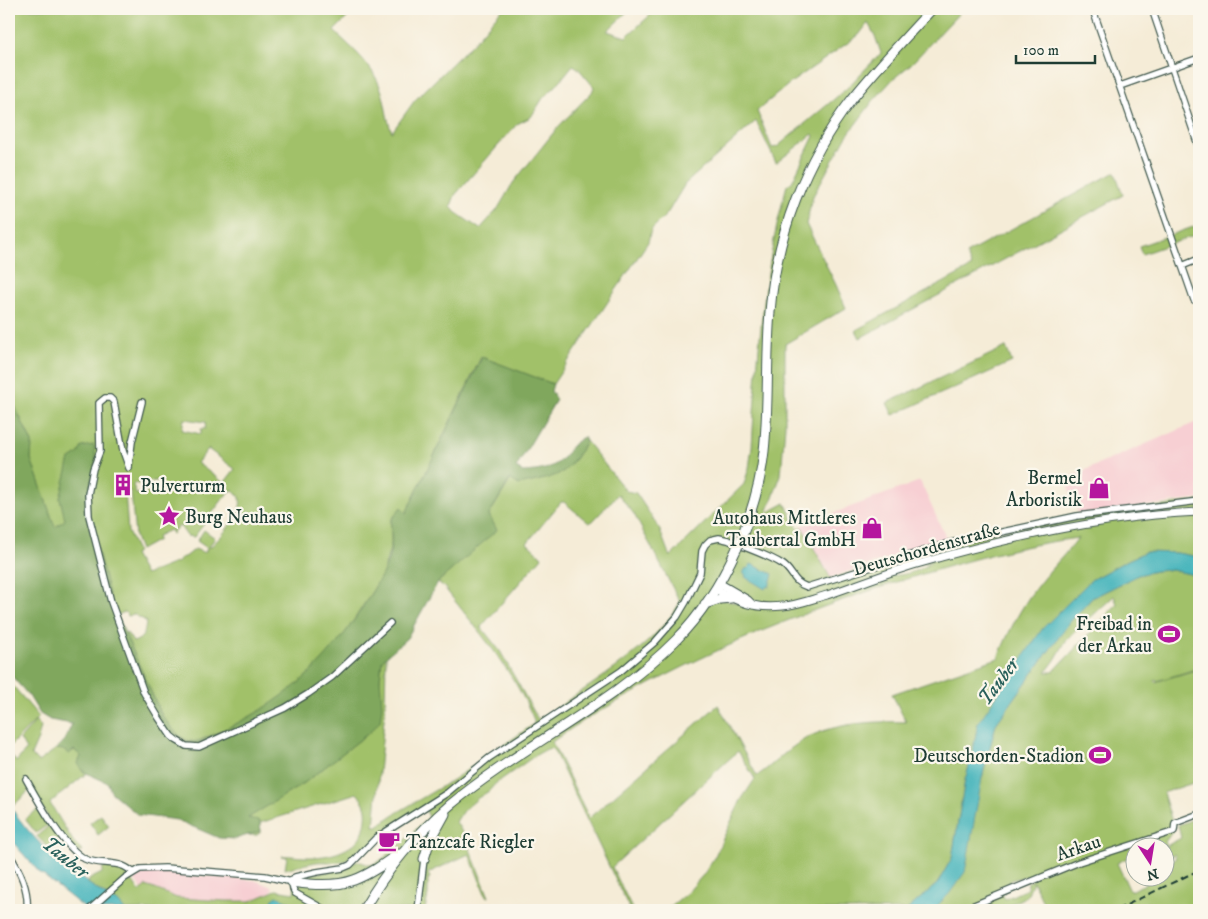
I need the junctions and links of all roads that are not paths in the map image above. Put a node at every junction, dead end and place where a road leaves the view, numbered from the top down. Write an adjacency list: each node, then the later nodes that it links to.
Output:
1 (932, 9): 14 (main road, bridge)
2 (1152, 9): 5 (street)
3 (1094, 13): 6 (street)
4 (1199, 58): 5 (street)
5 (1172, 67): 6 (street); 7 (street)
6 (1120, 86): 9 (street)
7 (1199, 148)
8 (1199, 260): 9 (street)
9 (1182, 266): 10 (street)
10 (1194, 300)
11 (142, 402): 18 (street)
12 (1199, 501): 26 (street)
13 (1199, 512): 17 (street, Deutschordenstraße)
14 (717, 586): 15 (street, Deutschordenstraße); 16 (main road); 17 (street)
15 (731, 598): 16 (main road); 17 (street, Deutschordenstraße)
16 (705, 604): 20 (main road)
17 (753, 605)
18 (390, 623)
19 (26, 779): 25 (street)
20 (449, 806): 22 (main road); 24 (main road)
21 (1199, 814): 32 (street, Arkau)
22 (405, 850): 26 (main road); 30 (main road)
23 (9, 854): 27 (street)
24 (424, 859): 31 (street)
25 (133, 872): 26 (street); 28 (street)
26 (292, 882): 29 (street)
27 (27, 910)
28 (89, 910)
29 (325, 910)
30 (363, 910)
31 (418, 910)
32 (962, 910)

